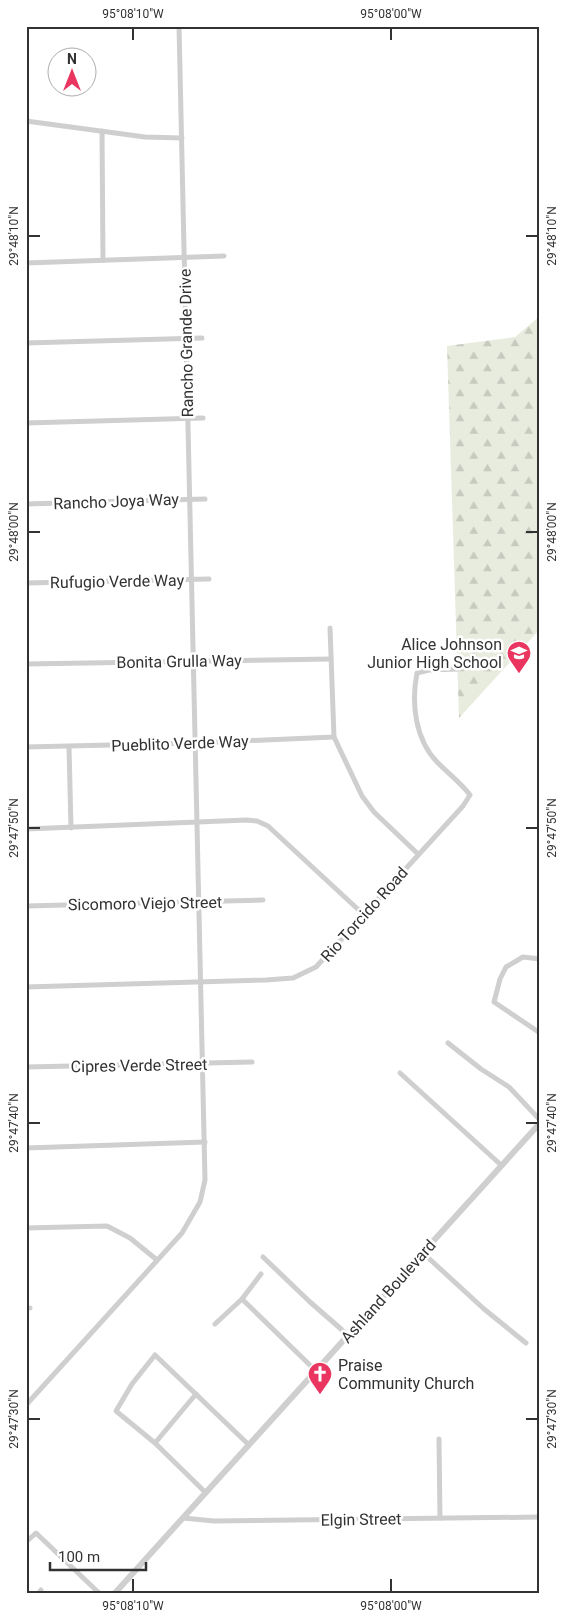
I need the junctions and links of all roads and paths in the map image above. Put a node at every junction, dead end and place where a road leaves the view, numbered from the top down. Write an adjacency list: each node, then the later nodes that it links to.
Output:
1 (179, 26): 4 (street, Rancho Grande Drive)
2 (26, 121): 3 (street)
3 (102, 132): 4 (street); 7 (street)
4 (182, 138): 6 (street, Rancho Grande Drive)
5 (224, 256): 6 (street)
6 (184, 258): 7 (street); 9 (street, Rancho Grande Drive)
7 (103, 260): 8 (street)
8 (26, 262)
9 (186, 338): 10 (street); 11 (street); 13 (street, Rancho Grande Drive)
10 (202, 338)
11 (26, 343)
12 (203, 418): 13 (street)
13 (188, 419): 14 (street); 15 (street, Rancho Grande Drive)
14 (26, 423)
15 (189, 499): 16 (street, Rancho Joya Way); 17 (street, Rancho Joya Way); 19 (street, Rancho Grande Drive)
16 (206, 499)
17 (26, 504)
18 (209, 579): 19 (street, Rufugio Verde Way)
19 (191, 580): 20 (street, Rufugio Verde Way); 23 (street, Rancho Grande Drive)
20 (26, 583)
21 (330, 628): 22 (street)
22 (331, 659): 23 (street, Bonita Grulla Way); 26 (street)
23 (193, 660): 24 (street, Bonita Grulla Way); 27 (street, Rancho Grande Drive)
24 (26, 664)
25 (458, 669): 33 (street, Rio Torcido Road)
26 (334, 737): 27 (street, Pueblito Verde Way); 33 (street)
27 (195, 743): 29 (street, Pueblito Verde Way); 30 (street, Rancho Grande Drive)
28 (26, 747): 29 (street, Pueblito Verde Way)
29 (69, 747): 31 (street)
30 (197, 822): 31 (street); 35 (street, Rancho Grande Drive); 37 (street)
31 (71, 828): 32 (street)
32 (26, 829)
33 (418, 854): 37 (street, Rio Torcido Road)
34 (263, 900): 35 (street, Sicomoro Viejo Street)
35 (199, 902): 36 (street, Sicomoro Viejo Street); 39 (street, Rancho Grande Drive)
36 (26, 906)
37 (363, 914): 39 (street, Rio Torcido Road)
38 (540, 959): 42 (street)
39 (201, 982): 40 (street, Rio Torcido Road); 45 (street, Rancho Grande Drive)
40 (26, 987)
41 (540, 1023): 42 (street)
42 (538, 1031)
43 (448, 1043): 48 (street)
44 (252, 1062): 45 (street, Cipres Verde Street)
45 (203, 1063): 46 (street, Cipres Verde Street); 49 (street, Rancho Grande Drive)
46 (26, 1067)
47 (400, 1073): 51 (street)
48 (540, 1122): 51 (street, Ashland Boulevard)
49 (205, 1142): 50 (street); 55 (street, Rancho Grande Drive)
50 (26, 1148)
51 (501, 1165): 53 (street, Ashland Boulevard)
52 (26, 1228): 55 (street)
53 (422, 1252): 59 (street, Ashland Boulevard); 60 (street)
54 (263, 1258): 59 (street)
55 (157, 1260): 63 (street, Rancho Grande Drive)
56 (261, 1274): 57 (street)
57 (242, 1299): 58 (street); 61 (street)
58 (215, 1324)
59 (347, 1336): 61 (street, Ashland Boulevard)
60 (526, 1343)
61 (316, 1371): 66 (street, Ashland Boulevard)
62 (196, 1394): 65 (street); 65 (street); 66 (street)
63 (26, 1405)
64 (439, 1439): 70 (street)
65 (155, 1443): 67 (street)
66 (249, 1445): 67 (street, Ashland Boulevard)
67 (206, 1493): 69 (street, Ashland Boulevard)
68 (540, 1517): 70 (street, Elgin Street)
69 (183, 1518): 70 (street, Elgin Street); 73 (street, Ashland Boulevard)
70 (440, 1518)
71 (26, 1542): 72 (street)
72 (99, 1593)
73 (115, 1593)

